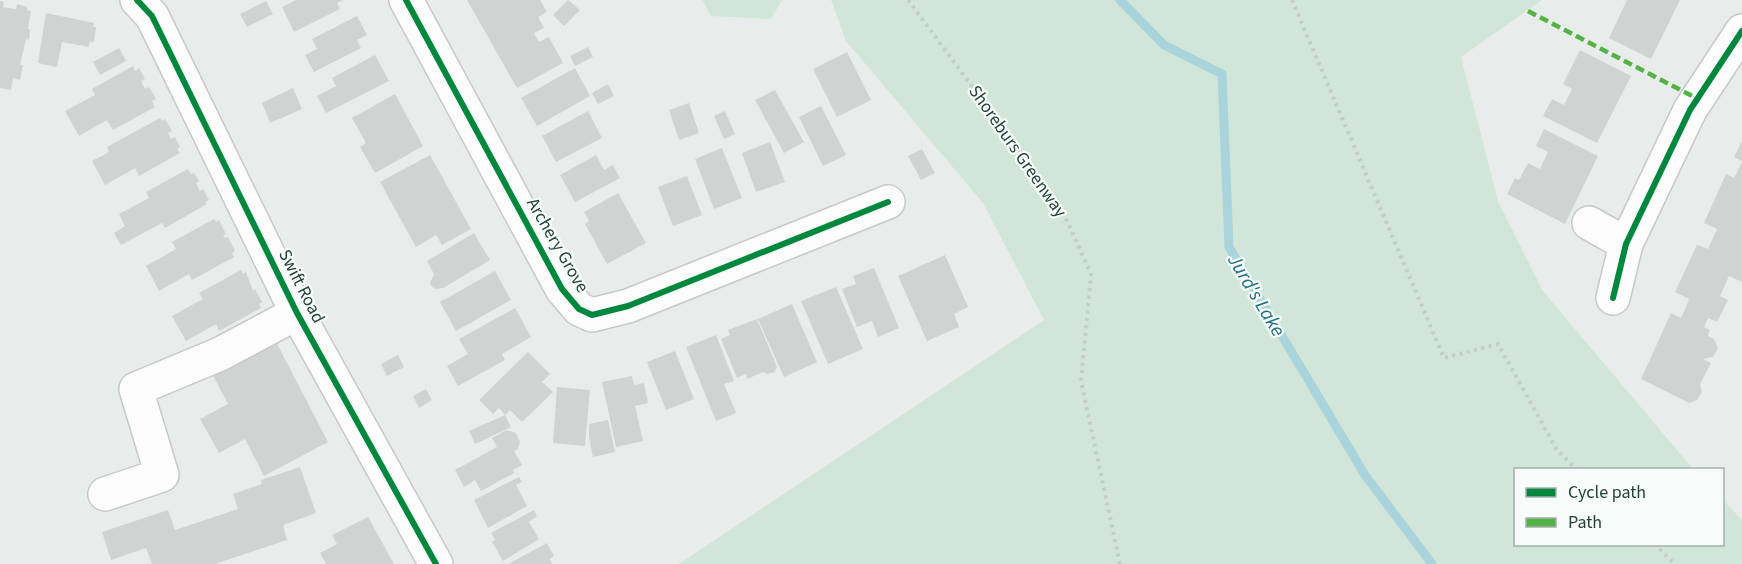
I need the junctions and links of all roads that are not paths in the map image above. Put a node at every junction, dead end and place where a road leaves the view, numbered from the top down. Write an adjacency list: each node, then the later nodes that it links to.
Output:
1 (406, 0): 4 (street, Archery Grove)
2 (152, 5): 8 (street, Swift Road)
3 (1742, 31): 6 (street)
4 (888, 202)
5 (1589, 223): 6 (street)
6 (1626, 244): 7 (street)
7 (1613, 298)
8 (297, 313): 9 (street); 10 (street, Swift Road)
9 (105, 494)
10 (436, 564)

